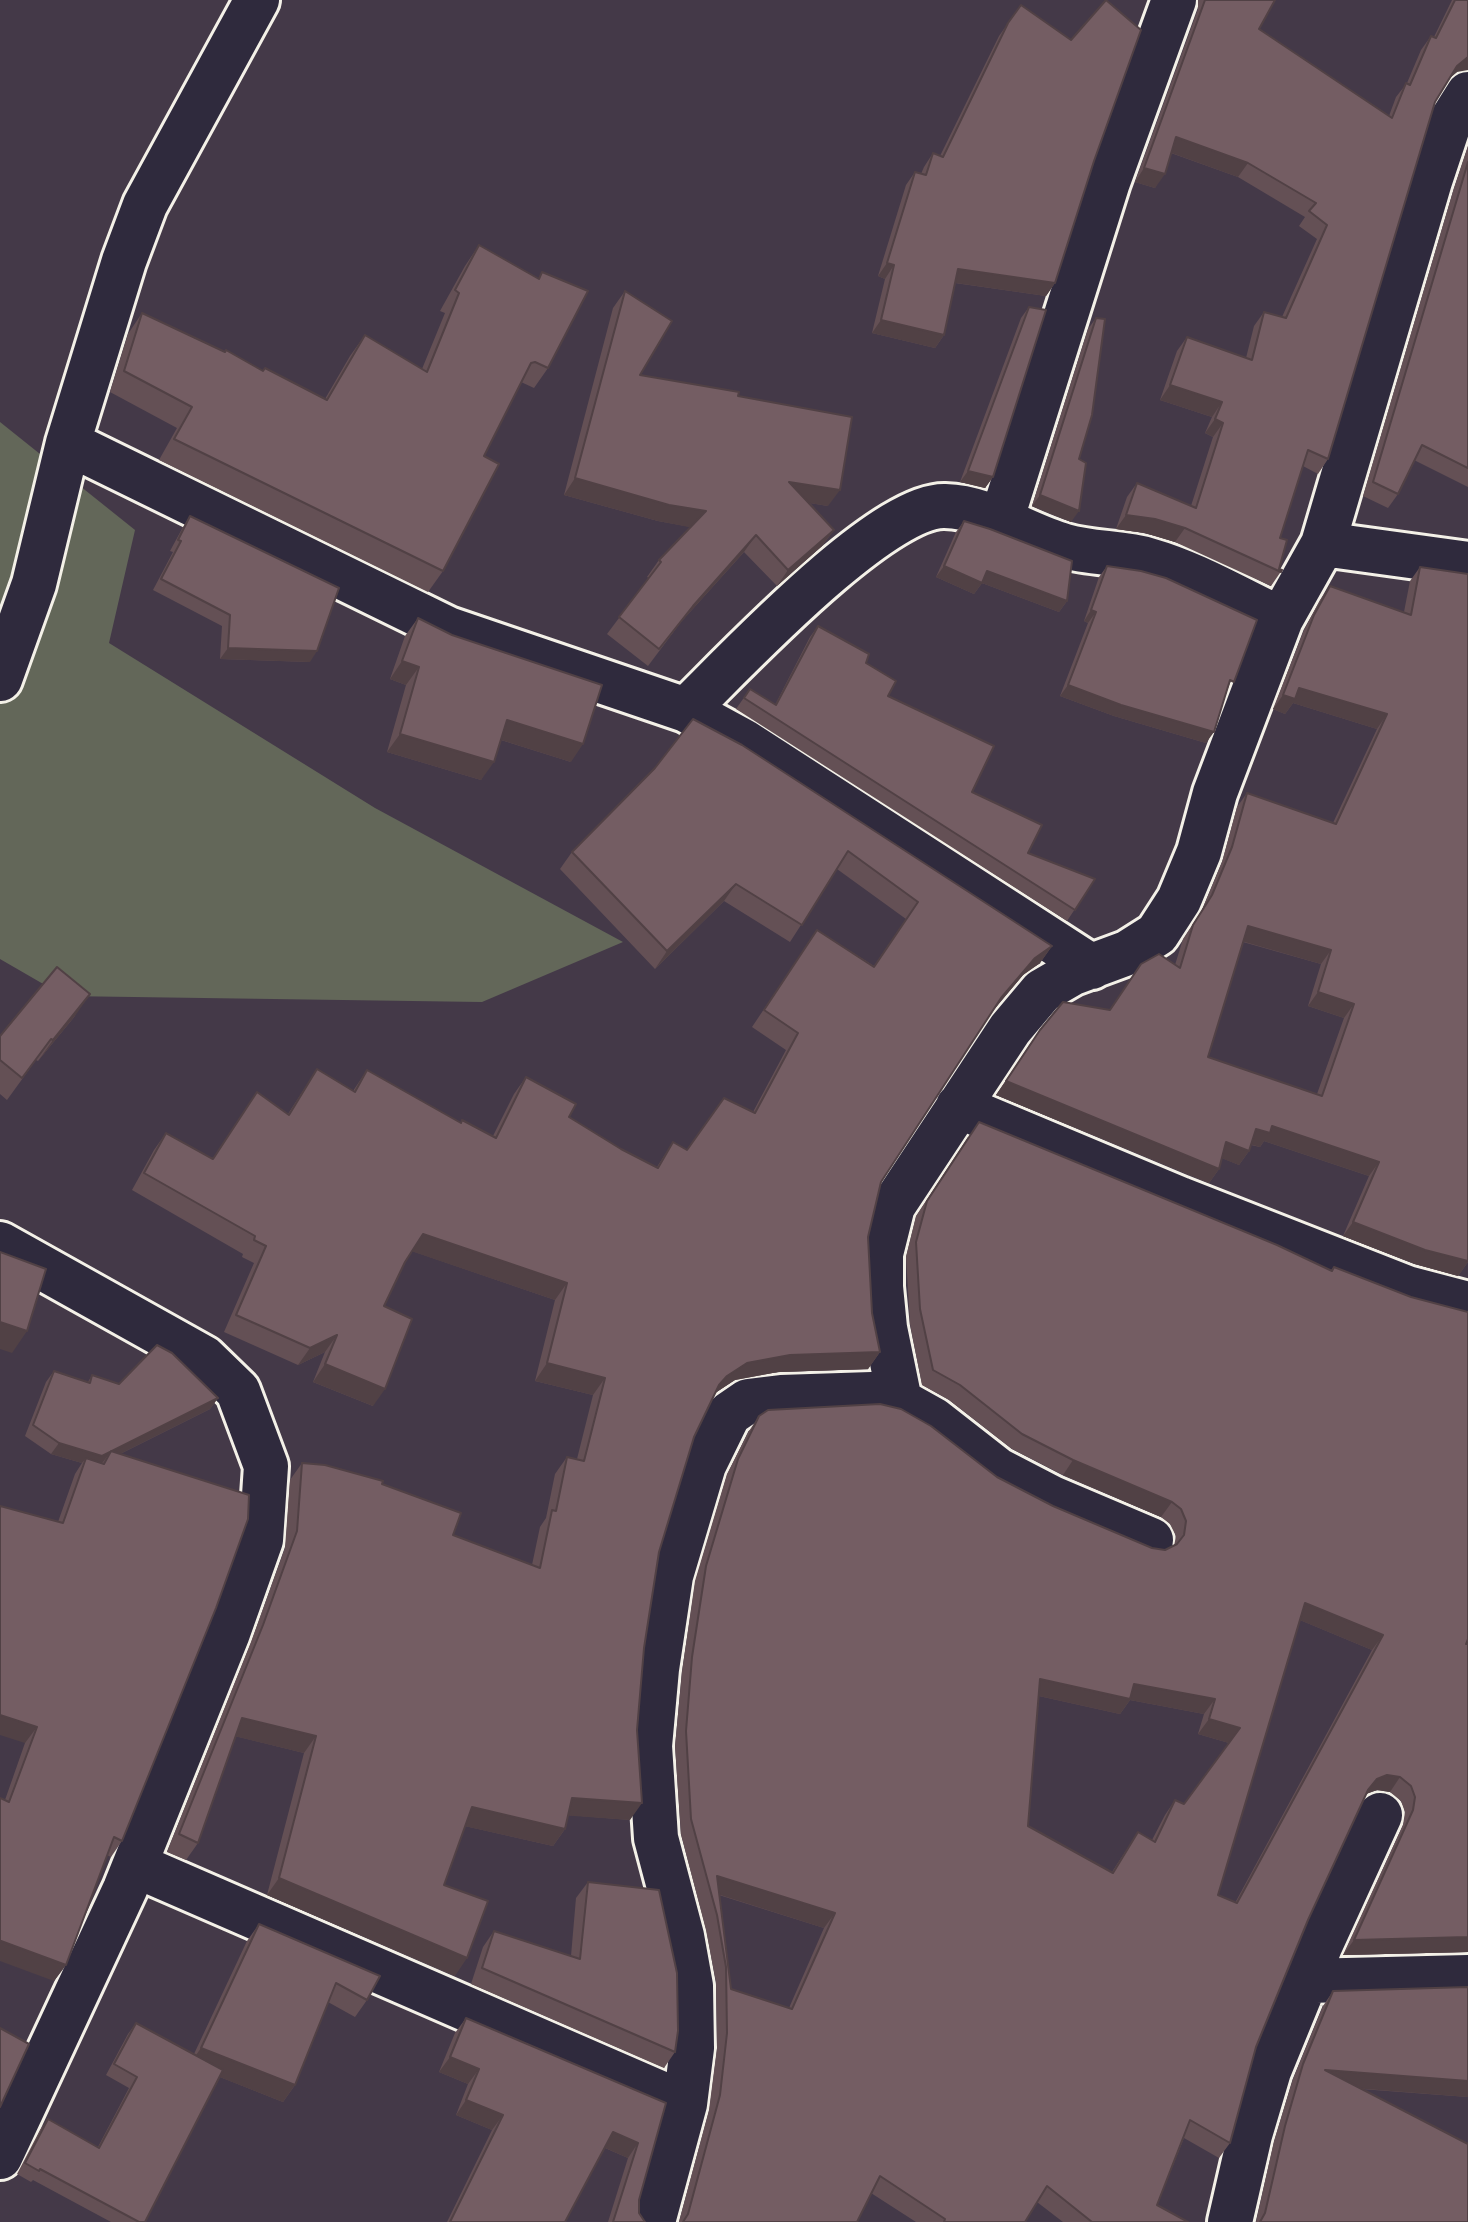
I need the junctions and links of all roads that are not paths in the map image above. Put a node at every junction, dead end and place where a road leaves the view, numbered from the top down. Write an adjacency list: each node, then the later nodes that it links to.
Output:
1 (257, 0): 4 (street)
2 (1174, 0): 5 (street)
3 (1468, 94): 6 (street)
4 (68, 443): 9 (street); 10 (street)
5 (1001, 521): 8 (street); 10 (street)
6 (1323, 544): 7 (street); 8 (street)
7 (1468, 564)
8 (1281, 619): 11 (street)
9 (0, 679)
10 (686, 710): 11 (street)
11 (1092, 967): 12 (street)
12 (958, 1106): 14 (street); 15 (street)
13 (0, 1244): 18 (street)
14 (1468, 1304)
15 (900, 1401): 16 (street); 21 (street)
16 (1151, 1540)
17 (1380, 1815): 20 (street)
18 (135, 1865): 21 (street); 22 (street)
19 (1468, 1977): 20 (street)
20 (1306, 1981): 24 (street)
21 (685, 2104): 23 (street)
22 (0, 2157)
23 (653, 2222)
24 (1230, 2222)

